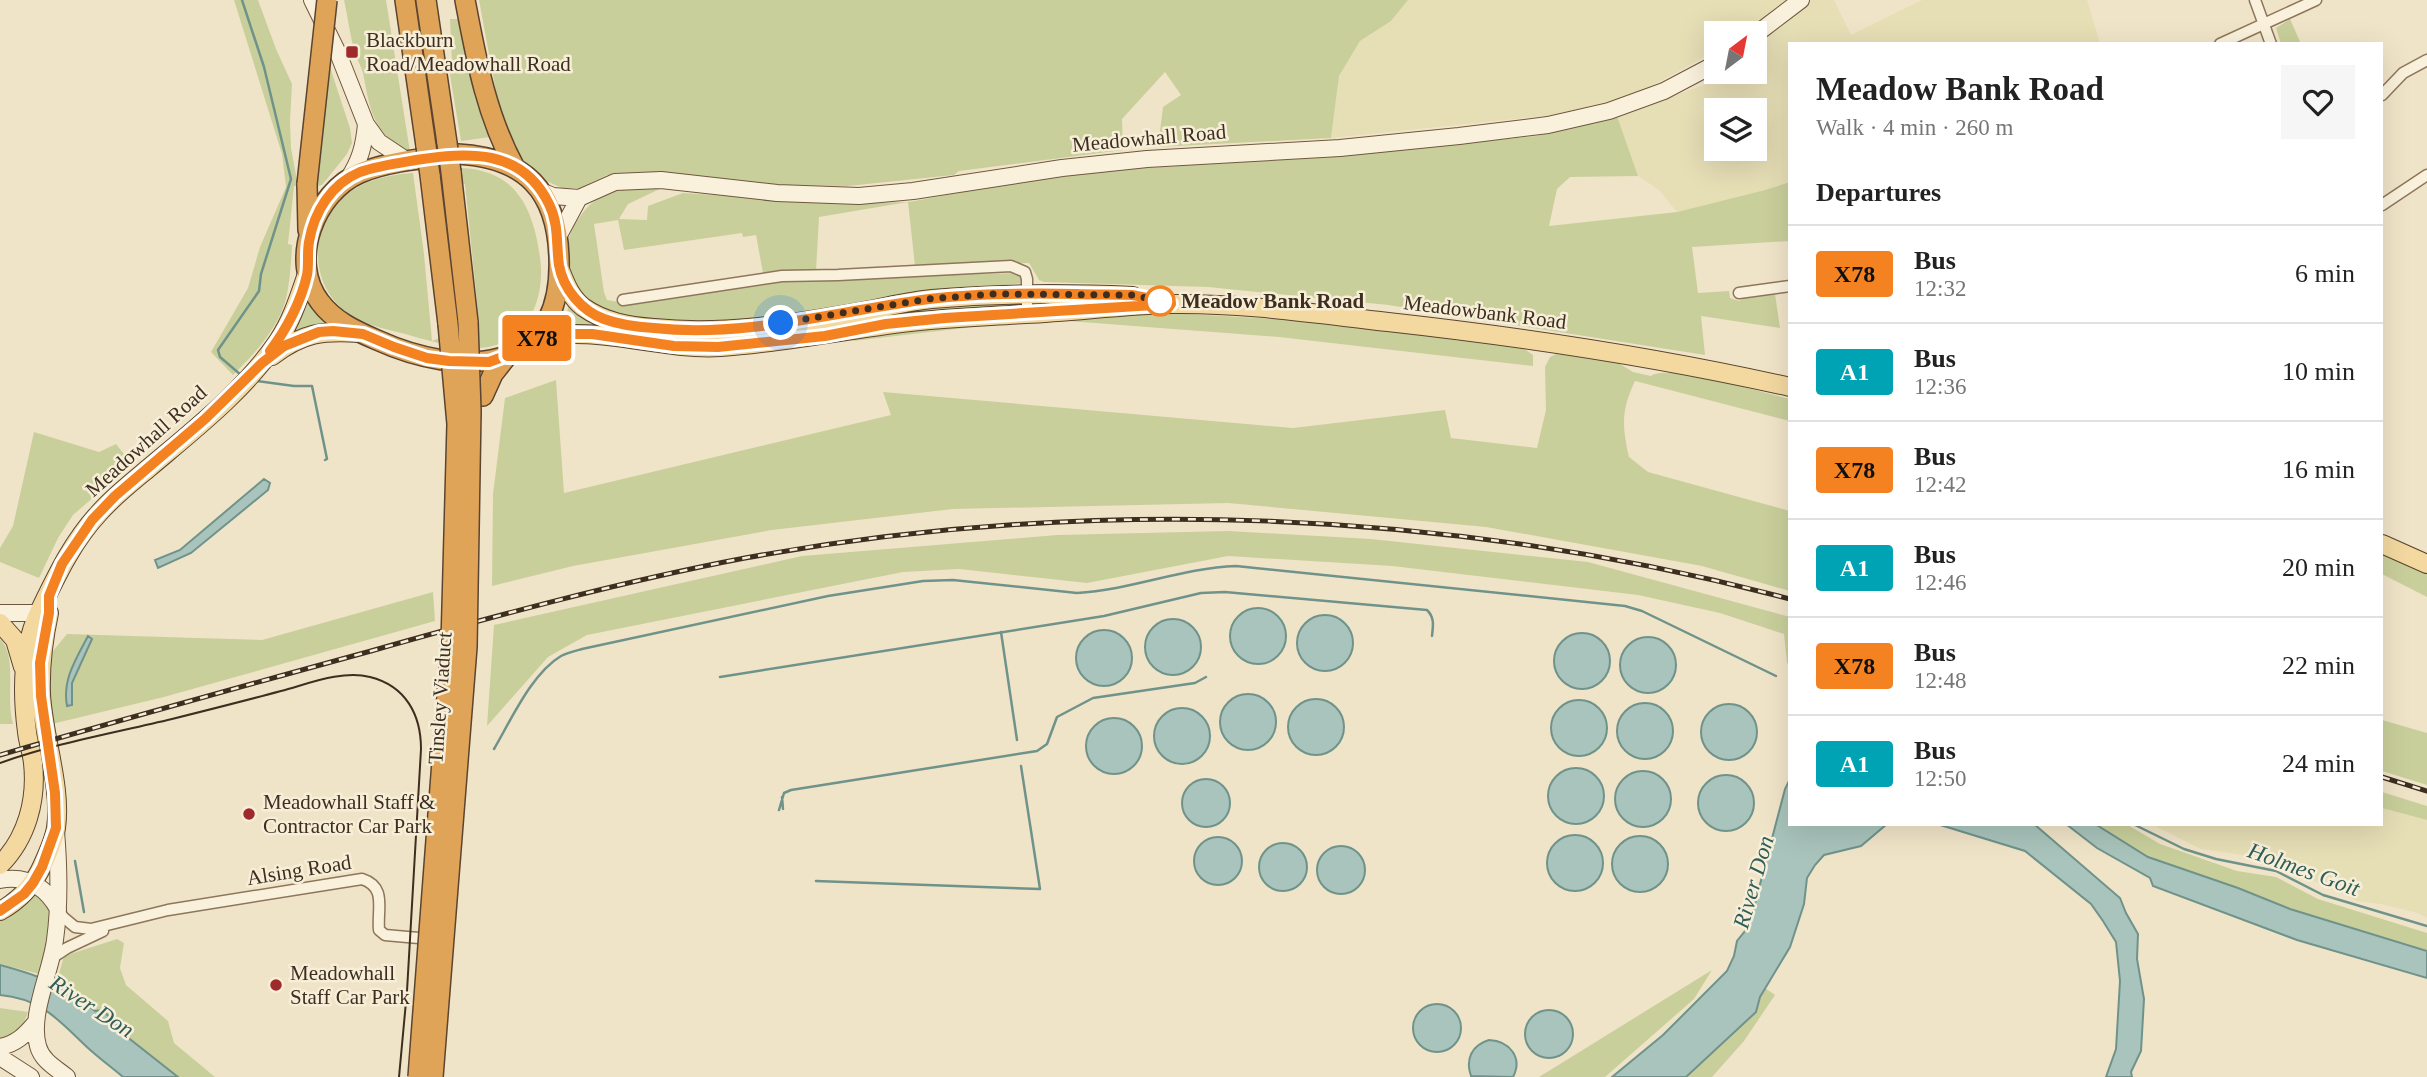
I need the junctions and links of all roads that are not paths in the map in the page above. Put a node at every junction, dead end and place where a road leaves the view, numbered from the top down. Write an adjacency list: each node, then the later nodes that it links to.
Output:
1 (312, 0): 16 (street)
2 (327, 0): 25 (highway, bridge)
3 (405, 0): 35 (highway, bridge)
4 (426, 0): 35 (highway, bridge)
5 (466, 0): 18 (highway)
6 (1801, 0): 10 (street)
7 (2255, 0): 9 (street)
8 (2316, 0): 9 (street)
9 (2264, 24): 11 (street); 12 (street)
10 (1768, 25)
11 (2224, 42)
12 (2270, 42)
13 (2427, 60): 15 (street)
14 (1704, 71): 22 (street, Meadowhall Road)
15 (2383, 94)
16 (366, 124): 17 (street); 20 (street)
17 (409, 162): 18 (highway); 20 (highway)
18 (514, 167): 21 (highway)
19 (2427, 175): 23 (street)
20 (348, 179): 25 (highway)
21 (541, 191): 22 (street); 24 (highway)
22 (579, 198): 24 (street)
23 (2383, 204)
24 (558, 237): 26 (highway)
25 (309, 242): 27 (highway)
26 (559, 267): 34 (main road); 38 (highway)
27 (307, 274): 36 (highway); 41 (main road, Meadowhall Road)
28 (1788, 286): 29 (street)
29 (1739, 293)
30 (1027, 294): 31 (street); 32 (main road); 33 (street); 34 (main road)
31 (623, 300)
32 (1171, 304): 33 (main road); 42 (main road, Meadowbank Road)
33 (1027, 314): 37 (main road)
34 (822, 317): 37 (main road)
35 (458, 323): 64 (highway, Tinsley Viaduct, bridge); 65 (highway, Tinsley Viaduct, bridge)
36 (363, 334): 40 (highway); 41 (main road, Meadowhall Road)
37 (825, 336): 38 (main road)
38 (532, 339): 39 (highway)
39 (508, 355): 40 (highway); 66 (highway, Tinsley Viaduct, bridge)
40 (427, 358): 63 (highway, Tinsley Viaduct, bridge)
41 (258, 367): 46 (main road, Meadowhall Road)
42 (1788, 387)
43 (2383, 544): 44 (main road)
44 (2427, 564)
45 (0, 613): 46 (street)
46 (43, 616): 47 (street); 48 (main road, Meadowhall Road); 49 (main road, Meadowhall Road)
47 (0, 623): 48 (main road)
48 (25, 677): 50 (main road, Meadowhall Road)
49 (56, 828): 52 (main road, Meadowhall Road); 53 (street, Meadowhall Road)
50 (0, 865)
51 (0, 880): 52 (street)
52 (33, 883): 53 (street); 54 (main road, Meadowhall Road)
53 (58, 909): 55 (street, Alsing Road); 57 (street, Meadowhall Road)
54 (0, 911)
55 (118, 924): 56 (street, Alsing Road); 57 (street, Alsing Road)
56 (443, 940)
57 (52, 958): 58 (street, Meadowhall Road)
58 (35, 1023): 59 (street); 62 (street)
59 (0, 1047)
60 (0, 1057): 61 (street)
61 (31, 1077)
62 (67, 1077)
63 (412, 1077)
64 (418, 1077)
65 (433, 1077)
66 (439, 1077)

